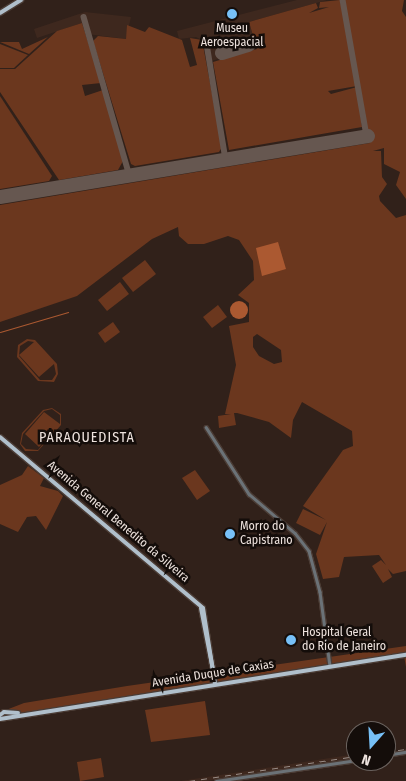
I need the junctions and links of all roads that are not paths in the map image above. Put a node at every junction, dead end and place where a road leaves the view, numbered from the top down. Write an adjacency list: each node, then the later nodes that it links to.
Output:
1 (21, 0): 2 (main road)
2 (0, 13)
3 (206, 427): 6 (street)
4 (0, 437): 7 (main road, Avenida General Benedito da Silveira)
5 (406, 655): 6 (main road, Avenida Duque de Caxias)
6 (330, 666): 7 (main road, Avenida Duque de Caxias)
7 (215, 684): 10 (main road, Avenida Duque de Caxias)
8 (0, 708): 9 (main road)
9 (5, 710): 10 (main road, Avenida Duque de Caxias); 11 (main road)
10 (23, 713): 11 (main road, Avenida Duque de Caxias)
11 (0, 717)
12 (346, 762): 13 (street)
13 (216, 781)

